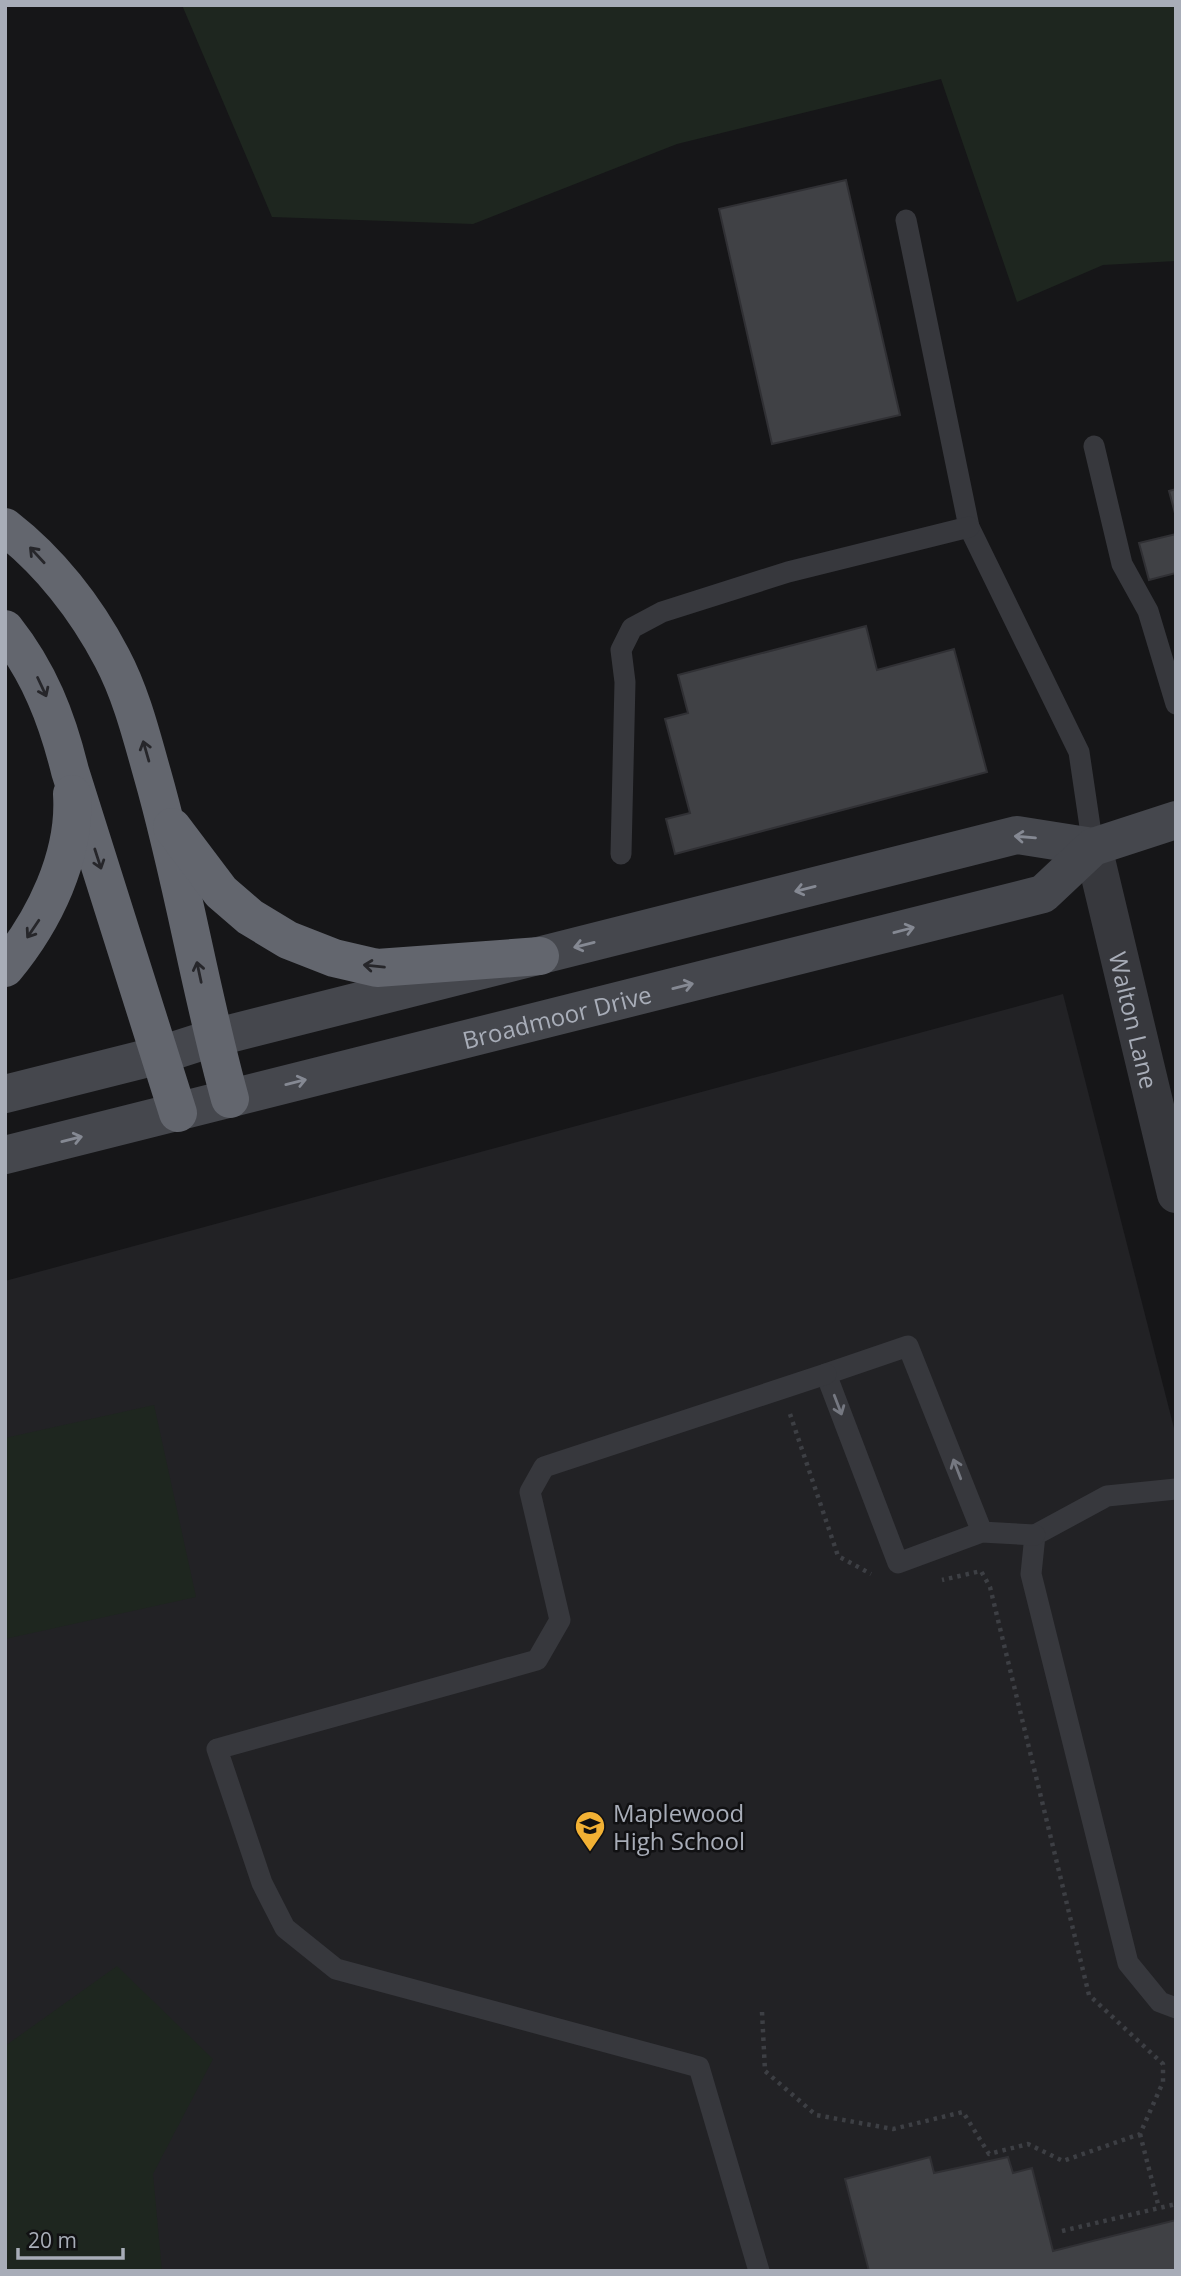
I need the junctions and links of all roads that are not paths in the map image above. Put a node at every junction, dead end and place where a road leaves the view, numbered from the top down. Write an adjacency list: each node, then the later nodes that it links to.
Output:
1 (906, 220): 4 (lane)
2 (1094, 446): 6 (lane)
3 (5, 527): 8 (highway, one-way to 3)
4 (969, 527): 10 (lane); 11 (lane)
5 (5, 629): 7 (highway, one-way to 7)
6 (1176, 704)
7 (70, 771): 13 (highway, one-way to 13); 15 (highway, one-way to 15)
8 (164, 817): 12 (highway, one-way to 8); 14 (highway, one-way to 8)
9 (1176, 820): 10 (main road, Broadmoor Drive)
10 (1093, 847): 12 (main road, Broadmoor Drive, one-way to 12); 17 (main road, Broadmoor Drive, one-way to 10); 20 (street, Walton Lane)
11 (621, 853)
12 (540, 956): 14 (main road, Broadmoor Drive)
13 (5, 968)
14 (213, 1038): 15 (main road, Broadmoor Drive); 17 (highway)
15 (160, 1055): 16 (main road, Broadmoor Drive); 18 (highway)
16 (5, 1094)
17 (230, 1099): 18 (main road, Broadmoor Drive)
18 (178, 1113): 19 (main road, Broadmoor Drive, one-way to 18)
19 (5, 1155)
20 (1176, 1194)
21 (826, 1374): 23 (lane, one-way to 21); 23 (lane, one-way to 23); 26 (lane)
22 (1176, 1489): 24 (lane)
23 (982, 1532): 24 (lane)
24 (1035, 1535): 25 (lane)
25 (1176, 2008)
26 (759, 2271)

